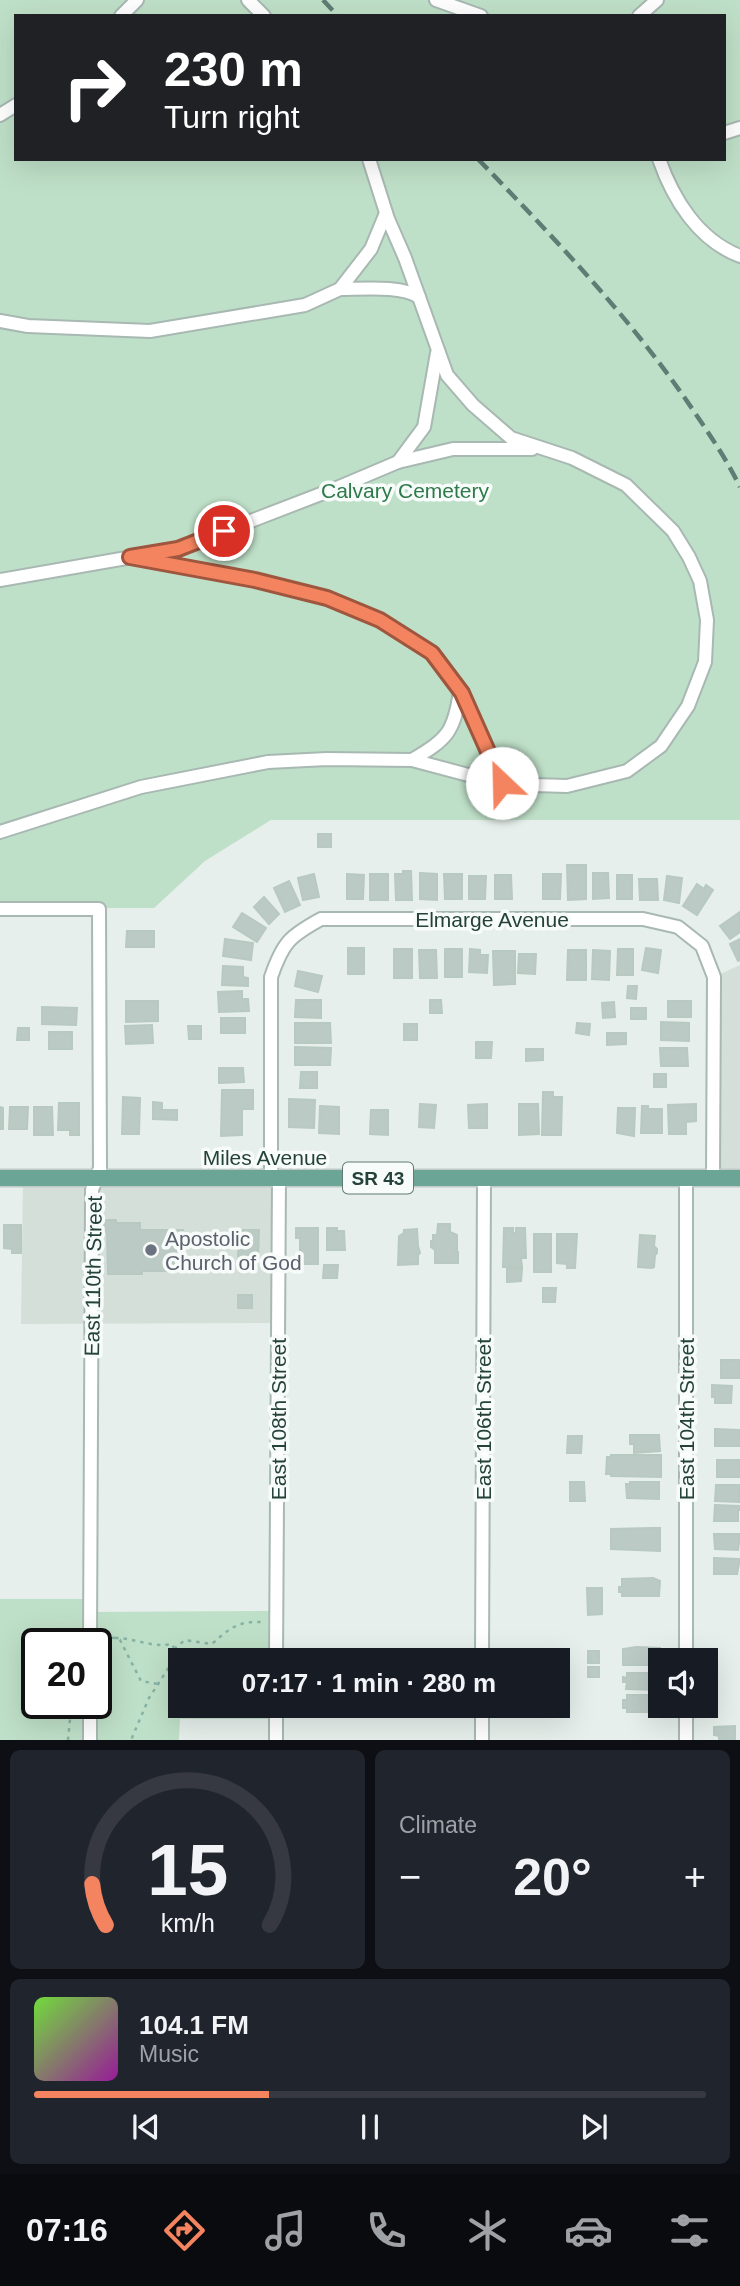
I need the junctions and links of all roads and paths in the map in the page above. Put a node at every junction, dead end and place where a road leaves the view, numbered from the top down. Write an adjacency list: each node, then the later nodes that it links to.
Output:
1 (137, 0): 5 (street)
2 (247, 0): 6 (street)
3 (436, 0): 7 (street)
4 (657, 0): 8 (street)
5 (123, 14)
6 (262, 14)
7 (475, 14)
8 (641, 14)
9 (370, 161): 11 (street)
10 (660, 161): 12 (street)
11 (386, 213): 13 (street); 14 (street)
12 (740, 256)
13 (340, 289): 14 (street); 15 (street)
14 (419, 297): 16 (street)
15 (0, 321)
16 (437, 348): 17 (street); 18 (street)
17 (545, 449): 18 (street); 23 (street)
18 (398, 461): 19 (street)
19 (130, 557): 20 (street); 21 (street)
20 (0, 580)
21 (460, 691): 22 (street); 23 (street)
22 (412, 760): 23 (street); 24 (street)
23 (502, 783)
24 (0, 832)
25 (0, 909): 27 (street, East 110th Street)
26 (0, 1178): 27 (main road, Miles Avenue / SR 43)
27 (97, 1178): 28 (main road, Miles Avenue / SR 43); 34 (street, East 110th Street)
28 (275, 1178): 29 (main road, Miles Avenue / SR 43); 31 (street, Elmarge Avenue); 39 (street, East 108th Street)
29 (484, 1178): 30 (main road, Miles Avenue / SR 43); 40 (street, East 106th Street)
30 (686, 1178): 31 (main road, Miles Avenue / SR 43); 41 (street, East 104th Street)
31 (713, 1178): 32 (main road, Miles Avenue / SR 43)
32 (740, 1178)
33 (264, 1622): 38 (path)
34 (95, 1628)
35 (112, 1637): 36 (path)
36 (115, 1637): 37 (path); 43 (path)
37 (174, 1648)
38 (175, 1648)
39 (276, 1648)
40 (482, 1648)
41 (686, 1648)
42 (168, 1669): 43 (path)
43 (158, 1684): 51 (path)
44 (276, 1718): 52 (street)
45 (482, 1718): 53 (street)
46 (686, 1718): 54 (street)
47 (70, 1719): 49 (path)
48 (90, 1719): 50 (street)
49 (68, 1740)
50 (90, 1740)
51 (131, 1740)
52 (276, 1740)
53 (482, 1740)
54 (686, 1740)

